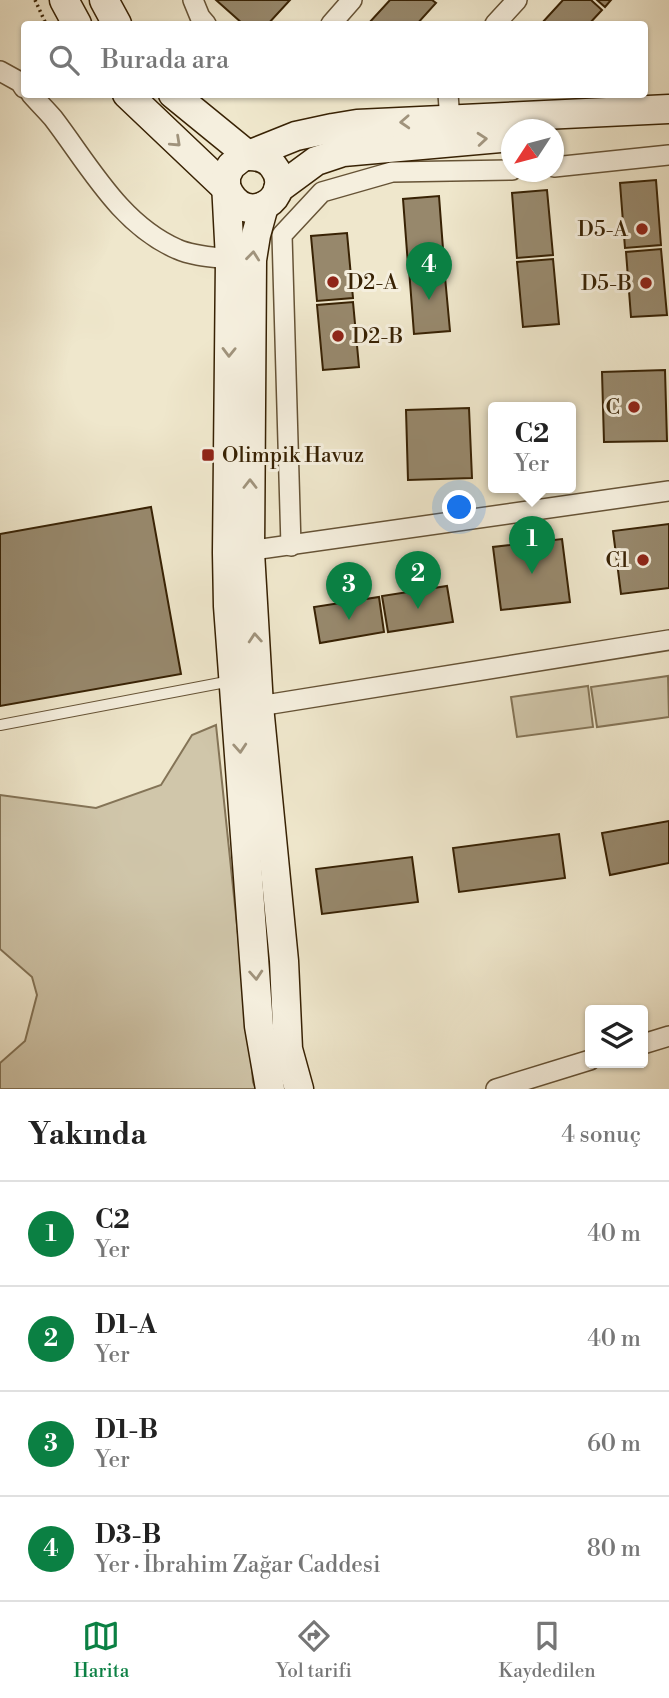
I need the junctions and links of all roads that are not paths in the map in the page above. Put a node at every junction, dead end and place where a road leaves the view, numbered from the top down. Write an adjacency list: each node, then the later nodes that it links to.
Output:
1 (64, 0): 6 (main road)
2 (104, 0): 7 (main road)
3 (193, 0): 8 (street)
4 (352, 0): 9 (street)
5 (517, 0): 10 (street)
6 (75, 21)
7 (115, 21)
8 (203, 21)
9 (334, 21)
10 (498, 21)
11 (0, 71): 12 (street)
12 (21, 84)
13 (35, 98): 27 (street)
14 (131, 98): 25 (main road, one-way to 25)
15 (178, 98): 22 (main road)
16 (449, 107): 17 (main road); 22 (main road, one-way to 22)
17 (669, 109)
18 (669, 124): 19 (main road)
19 (564, 133)
20 (501, 138): 26 (main road, one-way to 20)
21 (669, 155): 23 (street)
22 (249, 156): 25 (main road); 26 (main road)
23 (564, 166)
24 (501, 170): 29 (street)
25 (227, 189): 26 (main road); 27 (main road)
26 (271, 197): 30 (main road, one-way to 26)
27 (230, 259): 30 (main road, one-way to 30)
28 (669, 491): 29 (street)
29 (291, 546): 30 (street)
30 (238, 552): 32 (main road); 33 (main road, one-way to 30)
31 (669, 640): 33 (street)
32 (234, 680): 34 (lane); 38 (main road, one-way to 38)
33 (259, 706): 39 (main road)
34 (0, 725)
35 (669, 1036): 36 (street)
36 (648, 1042)
37 (585, 1062): 40 (street)
38 (270, 1089)
39 (299, 1089)
40 (496, 1089)

